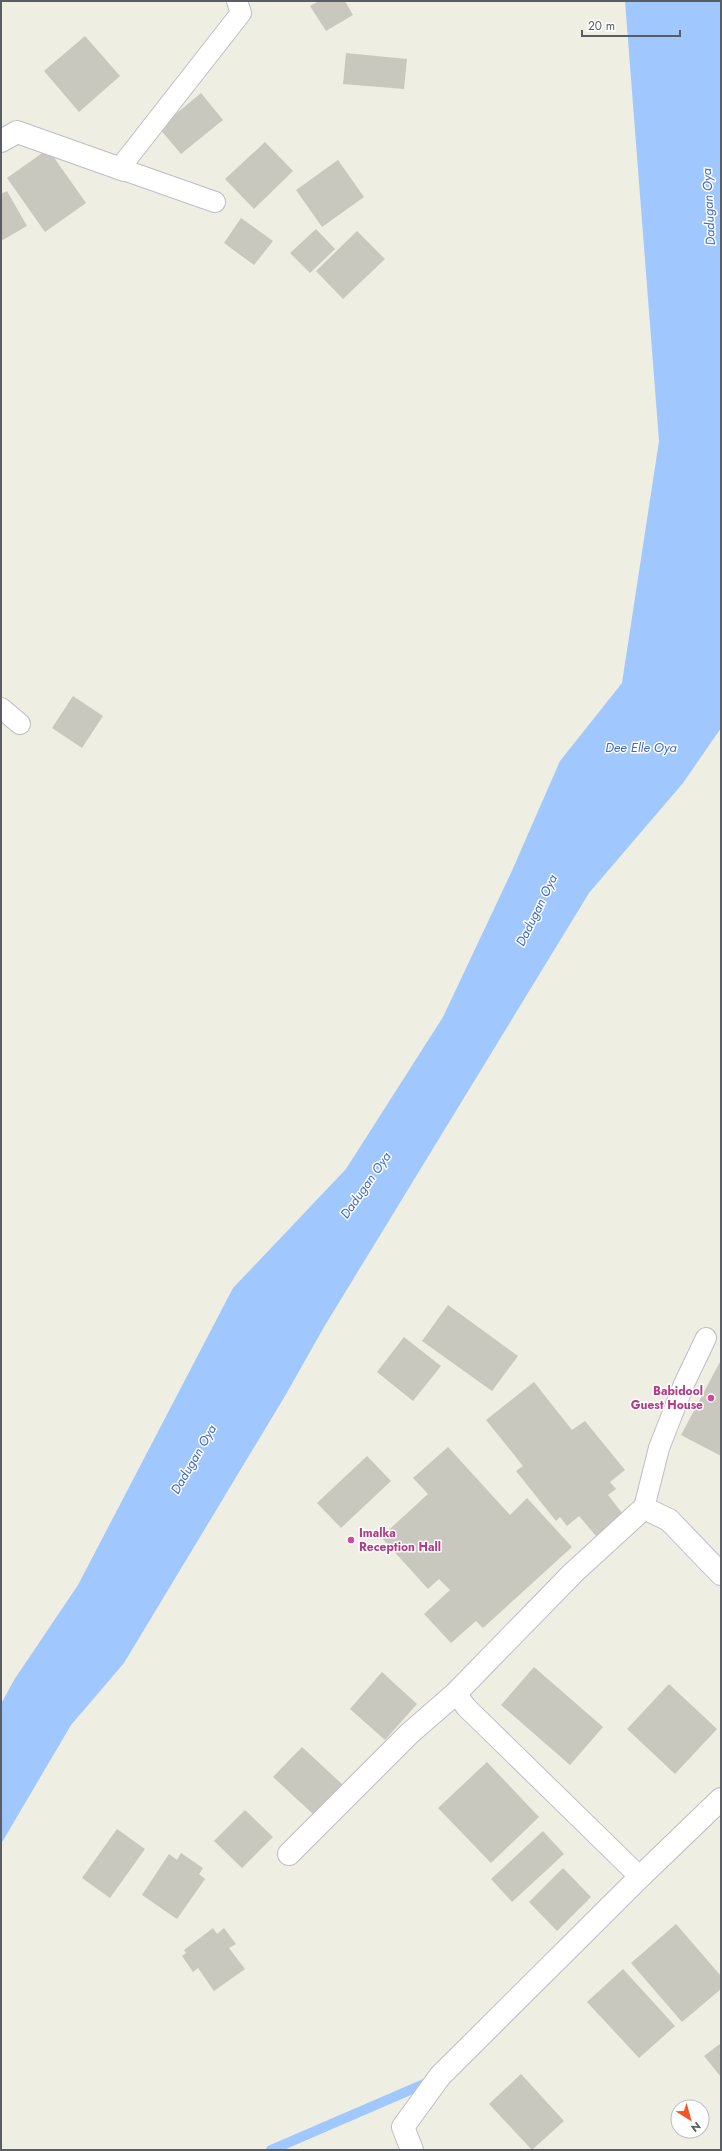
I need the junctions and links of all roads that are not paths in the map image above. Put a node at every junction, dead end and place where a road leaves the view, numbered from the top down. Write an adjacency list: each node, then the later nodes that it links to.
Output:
1 (237, 1): 3 (lane)
2 (1, 140): 3 (street)
3 (121, 170): 4 (lane)
4 (215, 202)
5 (1, 708): 6 (lane)
6 (20, 724)
7 (706, 1338): 8 (lane)
8 (644, 1508): 9 (street); 10 (street)
9 (721, 1574)
10 (456, 1693): 12 (street); 13 (lane)
11 (721, 1799): 13 (street)
12 (289, 1854)
13 (640, 1877): 14 (street)
14 (412, 2150)

